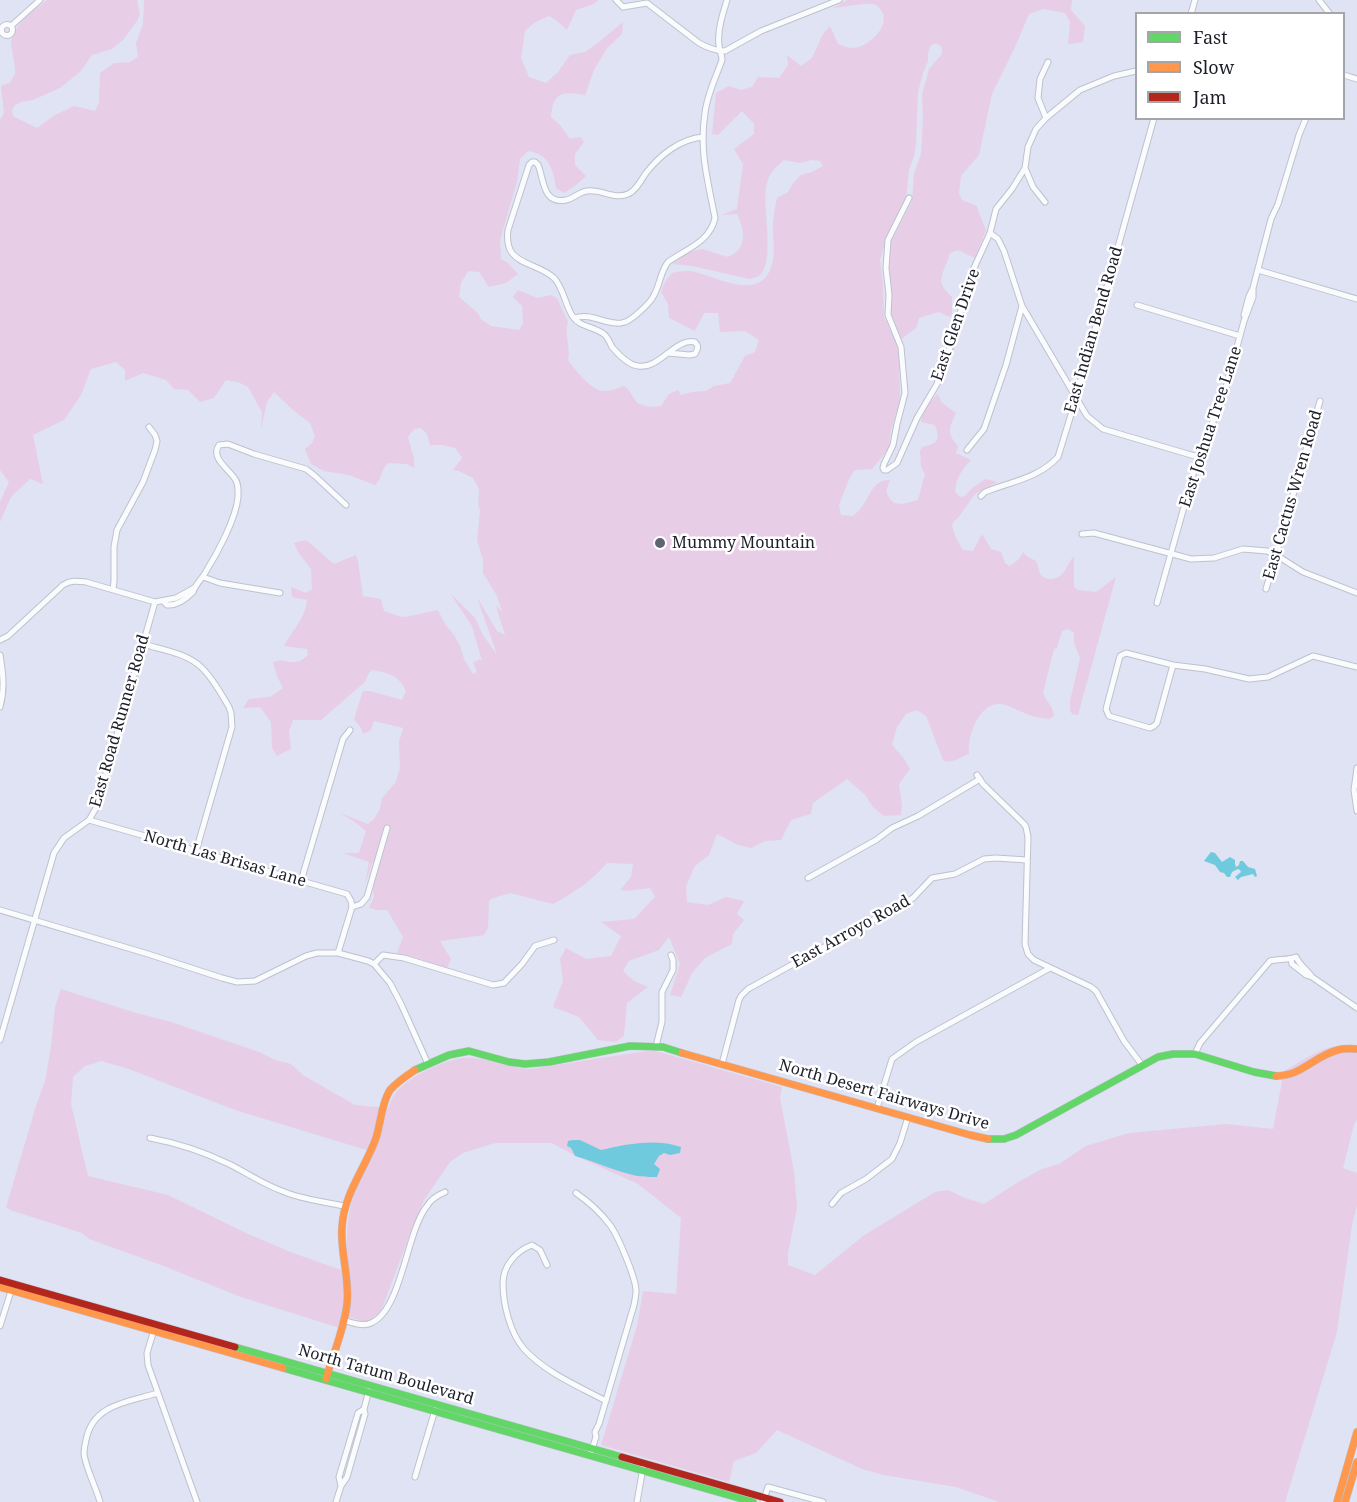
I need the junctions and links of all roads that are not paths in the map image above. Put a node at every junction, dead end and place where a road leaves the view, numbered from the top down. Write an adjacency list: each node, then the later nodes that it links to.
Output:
1 (40, 0): 10 (street)
2 (616, 0): 8 (street)
3 (629, 0): 8 (street)
4 (727, 0): 11 (street)
5 (839, 0): 11 (street)
6 (1319, 0): 9 (street)
7 (646, 2): 8 (street); 11 (street)
8 (623, 7)
9 (1328, 12)
10 (12, 26)
11 (720, 51): 17 (street)
12 (1048, 62): 14 (street)
13 (1135, 71): 14 (street, East Glen Drive)
14 (1046, 118): 18 (street, East Glen Drive)
15 (1153, 120): 29 (street, East Indian Bend Road)
16 (1305, 120): 22 (street, East Joshua Tree Lane)
17 (703, 137): 26 (street); 26 (street)
18 (1024, 168): 20 (street); 21 (street, East Glen Drive)
19 (909, 198): 21 (street, East Glen Drive)
20 (1045, 202)
21 (990, 233): 25 (street)
22 (1258, 270): 23 (street); 27 (street, East Joshua Tree Lane)
23 (1357, 299)
24 (1137, 305): 27 (street)
25 (1022, 306): 29 (street); 32 (street)
26 (574, 318): 28 (street)
27 (1240, 336): 33 (street, East Joshua Tree Lane)
28 (669, 352): 28 (street)
29 (1076, 397): 33 (street); 34 (street, East Indian Bend Road)
30 (1320, 401): 38 (street, East Cactus Wren Road)
31 (149, 427): 40 (street)
32 (967, 450)
33 (1198, 457): 37 (street, East Joshua Tree Lane)
34 (981, 496)
35 (346, 505): 39 (street)
36 (1082, 534): 37 (street)
37 (1171, 554): 38 (street); 45 (street, East Joshua Tree Lane)
38 (1276, 555): 41 (street, East Cactus Wren Road); 43 (street)
39 (203, 577): 42 (street); 44 (street)
40 (113, 589): 44 (street); 46 (street)
41 (1266, 589)
42 (280, 593)
43 (1357, 593)
44 (155, 602): 47 (street, East Road Runner Road)
45 (1157, 603)
46 (0, 640)
47 (143, 644): 55 (street, East Road Runner Road); 57 (street)
48 (0, 655): 51 (street)
49 (1173, 665): 49 (street); 50 (street)
50 (1357, 667)
51 (0, 707)
52 (350, 730): 60 (street)
53 (1357, 768): 54 (street)
54 (1357, 811)
55 (89, 820): 57 (street, North Las Brisas Lane); 63 (street, East Road Runner Road)
56 (387, 828): 61 (street)
57 (196, 851): 60 (street, North Las Brisas Lane)
58 (1027, 860): 59 (street); 68 (street); 75 (street, East Arroyo Road)
59 (808, 878)
60 (301, 881): 61 (street, North Las Brisas Lane)
61 (352, 907): 65 (street)
62 (0, 910): 63 (street)
63 (35, 920): 65 (street); 70 (street, East Road Runner Road)
64 (554, 940): 67 (street)
65 (338, 953): 67 (street)
66 (671, 955): 71 (street)
67 (375, 964): 74 (street)
68 (1050, 968): 76 (street); 77 (street)
69 (1357, 1008): 73 (street)
70 (0, 1040)
71 (657, 1046): 74 (street, North Desert Fairways Drive); 75 (street, North Desert Fairways Drive)
72 (1357, 1049): 73 (street, North Desert Fairways Drive)
73 (1195, 1054): 76 (street, North Desert Fairways Drive)
74 (428, 1064): 83 (street, North Desert Fairways Drive)
75 (722, 1064): 77 (street, North Desert Fairways Drive)
76 (1142, 1065): 78 (street, North Desert Fairways Drive)
77 (877, 1108): 78 (street, North Desert Fairways Drive)
78 (908, 1117): 82 (street)
79 (150, 1138): 83 (street)
80 (445, 1192): 88 (street)
81 (576, 1193): 94 (street)
82 (832, 1204)
83 (345, 1206): 88 (street, North Desert Fairways Drive)
84 (547, 1265): 94 (street)
85 (0, 1280): 87 (street, North Tatum Boulevard)
86 (0, 1287): 87 (street, North Tatum Boulevard)
87 (12, 1287): 89 (street); 90 (street, North Tatum Boulevard)
88 (344, 1320): 91 (street, North Desert Fairways Drive)
89 (0, 1326)
90 (155, 1328): 91 (street, North Tatum Boulevard); 93 (street)
91 (327, 1376): 92 (street, North Tatum Boulevard)
92 (370, 1389): 95 (street, North Tatum Boulevard); 96 (street)
93 (158, 1393): 106 (street); 107 (street)
94 (606, 1401): 100 (street)
95 (436, 1407): 100 (street, North Tatum Boulevard); 103 (street)
96 (364, 1409): 98 (street); 99 (street)
97 (1357, 1432): 113 (street)
98 (347, 1449): 99 (street); 104 (street)
99 (355, 1451): 104 (street)
100 (591, 1452): 102 (street, North Tatum Boulevard)
101 (1357, 1462): 114 (street)
102 (644, 1467): 105 (street, North Tatum Boulevard); 109 (street); 110 (street, North Tatum Boulevard)
103 (415, 1477)
104 (341, 1486): 108 (street)
105 (764, 1500): 111 (street, North Tatum Boulevard); 112 (street, North Tatum Boulevard)
106 (100, 1502)
107 (197, 1502)
108 (336, 1502)
109 (637, 1502)
110 (753, 1502)
111 (780, 1502)
112 (823, 1502)
113 (1337, 1502)
114 (1346, 1502)

